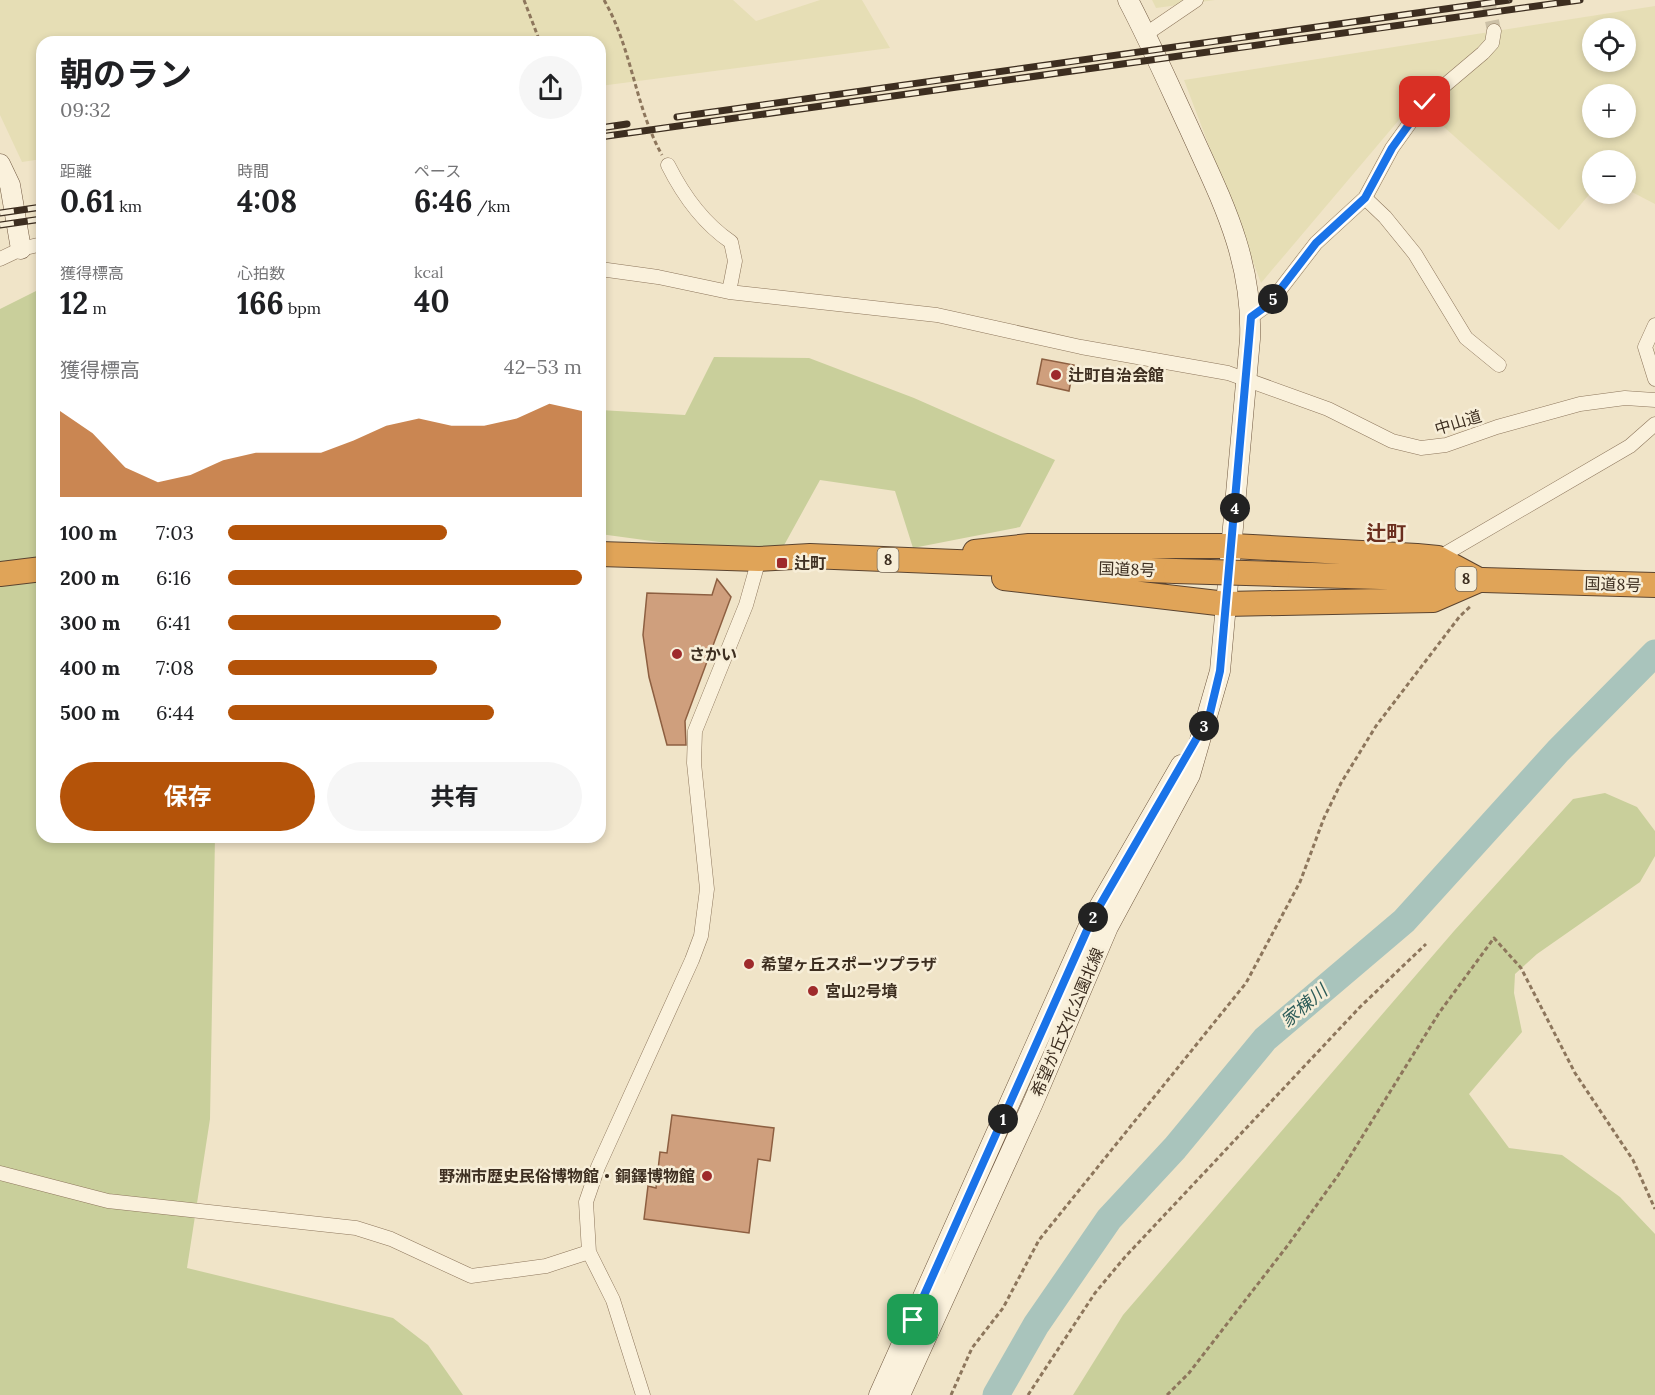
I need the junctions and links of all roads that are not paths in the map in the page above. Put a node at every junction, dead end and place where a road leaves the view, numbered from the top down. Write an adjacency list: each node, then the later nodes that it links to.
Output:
1 (1128, 0): 4 (main road, 希望が丘文化公園北線)
2 (1196, 0): 4 (street)
3 (1494, 31): 7 (street)
4 (1146, 34): 13 (main road, 希望が丘文化公園北線)
5 (0, 164): 9 (main road)
6 (668, 165): 12 (street)
7 (1365, 198): 13 (street); 15 (street)
8 (36, 245): 9 (street)
9 (21, 249): 10 (street)
10 (0, 259)
11 (606, 270): 12 (street, 中山道)
12 (729, 292): 16 (street, 中山道)
13 (1251, 317): 16 (main road, 希望が丘文化公園北線)
14 (1655, 325): 17 (street)
15 (1499, 365)
16 (1245, 379): 18 (street, 中山道); 20 (main road, 希望が丘文化公園北線)
17 (1655, 379)
18 (1655, 400)
19 (1655, 424): 22 (street)
20 (1233, 546): 22 (highway); 24 (highway); 29 (main road, 希望が丘文化公園北線)
21 (606, 554): 23 (highway, 国道8号 / 8)
22 (1438, 558): 28 (highway)
23 (759, 559): 24 (highway, 国道8号 / 8); 32 (street)
24 (936, 562): 28 (highway, 国道8号 / 8, bridge); 29 (highway)
25 (36, 570): 26 (highway)
26 (0, 574)
27 (1655, 585): 28 (highway, 国道8号 / 8)
28 (1477, 591): 29 (highway)
29 (1226, 604): 30 (main road, 希望が丘文化公園北線)
30 (1209, 717): 34 (main road, 希望が丘文化公園北線); 35 (main road, 希望が丘文化公園北線)
31 (0, 1173): 32 (street)
32 (589, 1252): 33 (street)
33 (643, 1395)
34 (879, 1395)
35 (900, 1395)

